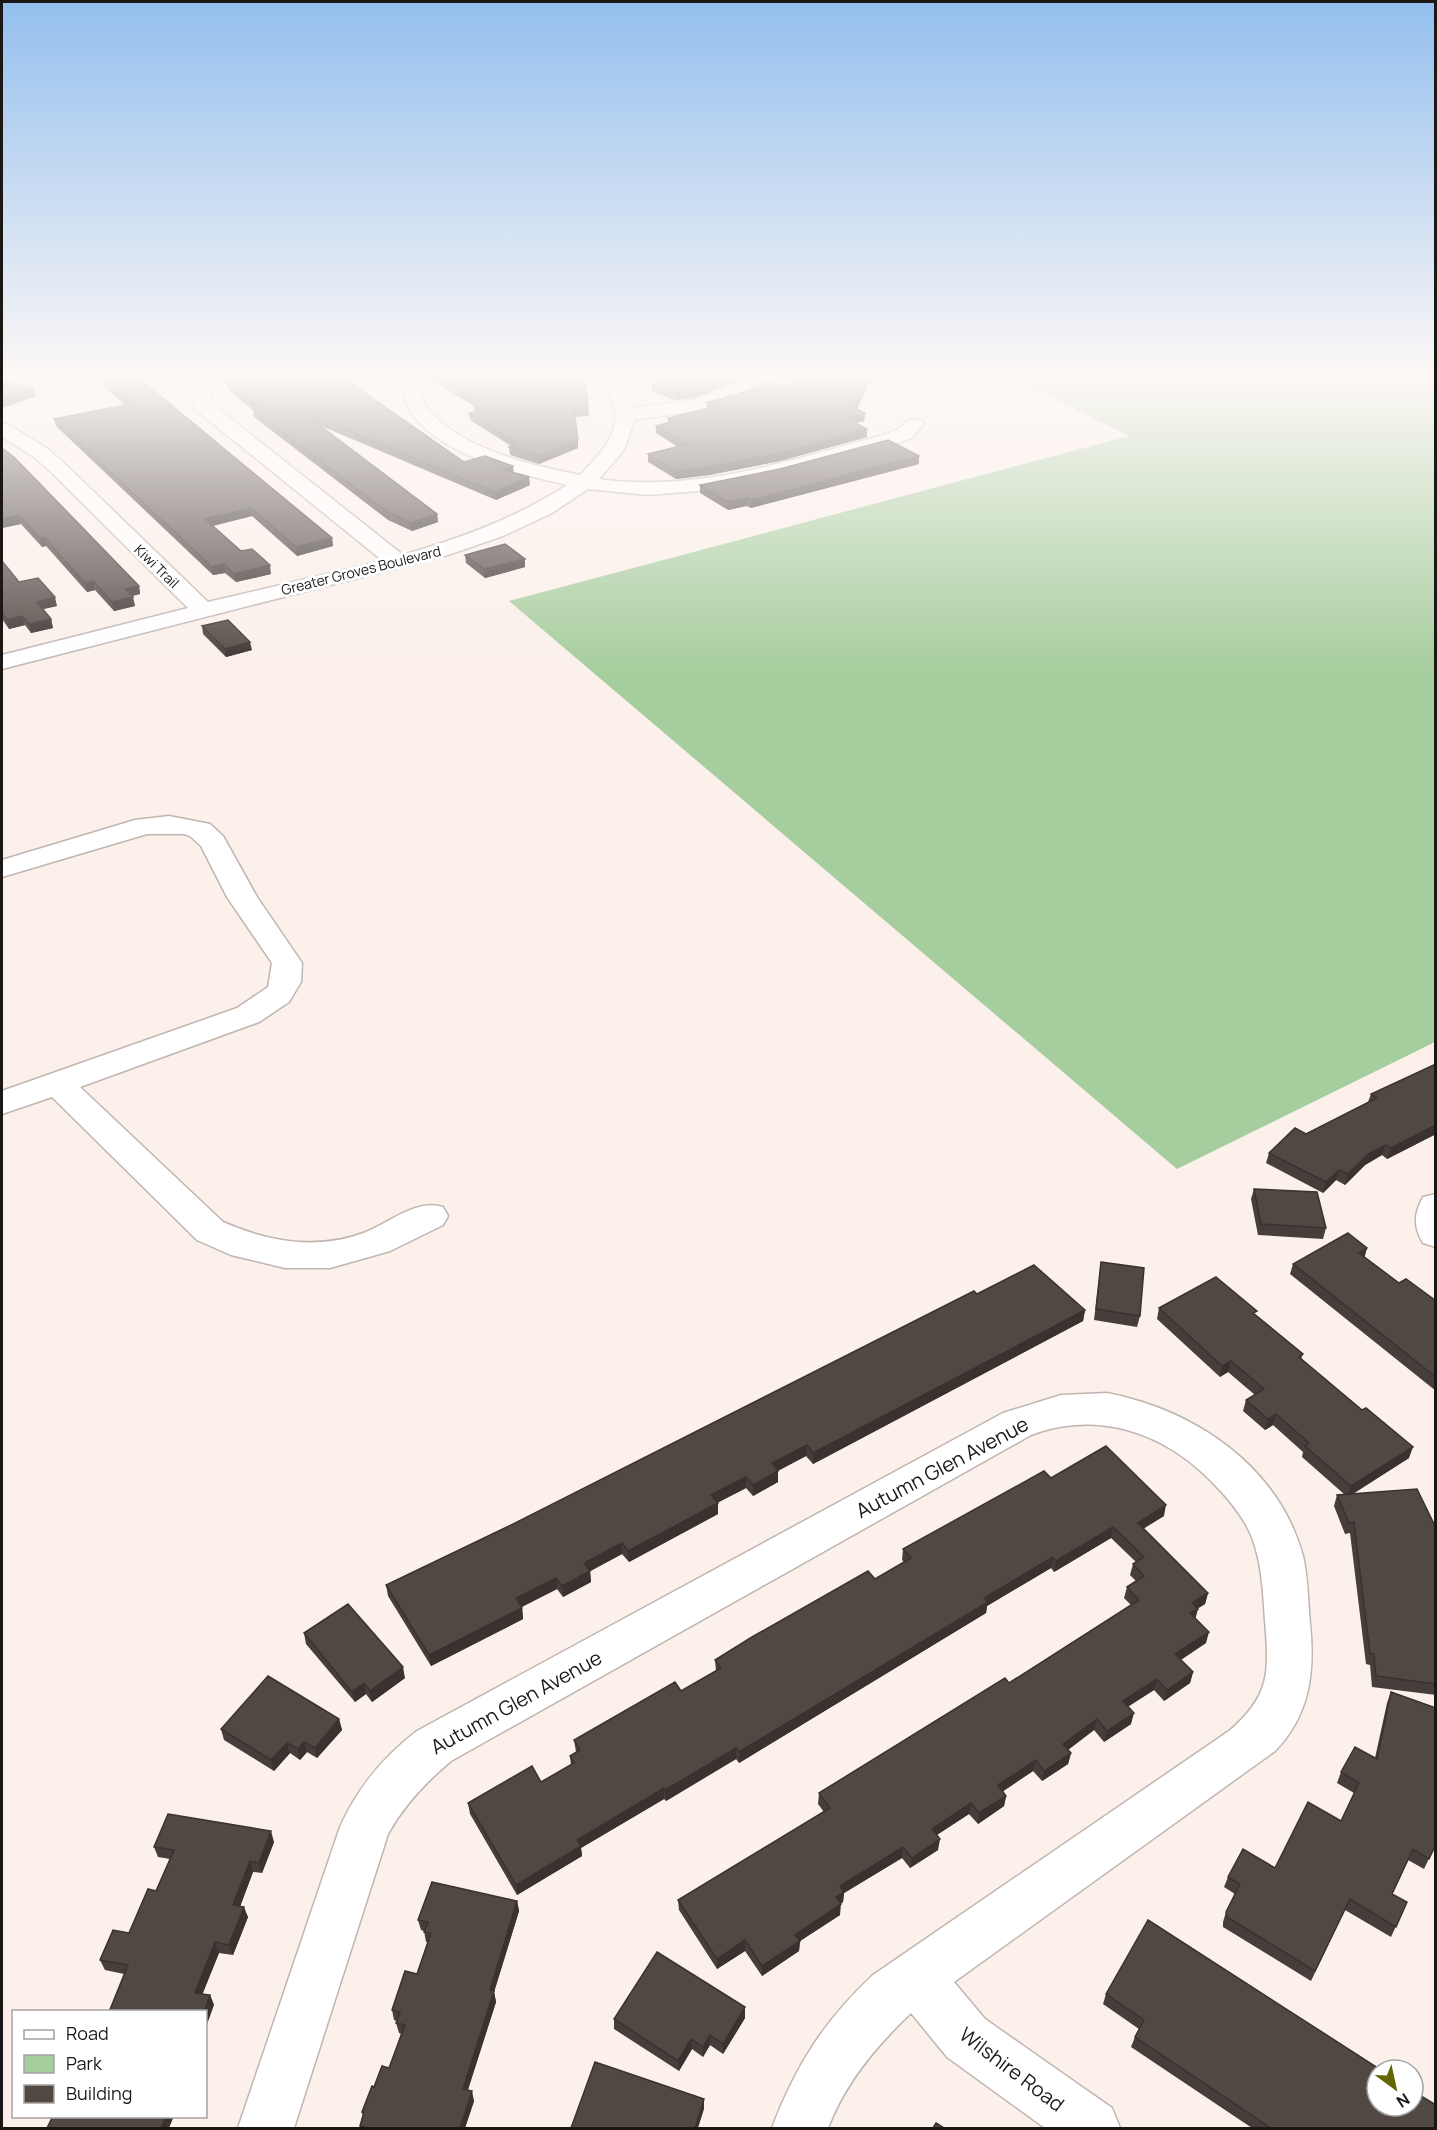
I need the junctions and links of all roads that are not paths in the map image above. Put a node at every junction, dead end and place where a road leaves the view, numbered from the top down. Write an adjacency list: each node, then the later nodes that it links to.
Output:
1 (65, 474): 8 (street, Kiwi Trail)
2 (288, 474): 7 (street)
3 (548, 474): 6 (street)
4 (593, 474): 6 (street, Greater Groves Boulevard)
5 (748, 474): 6 (street)
6 (585, 483): 7 (street, Greater Groves Boulevard)
7 (398, 562): 8 (street, Greater Groves Boulevard)
8 (204, 611): 9 (street, Greater Groves Boulevard)
9 (2, 662)
10 (2, 869): 11 (street)
11 (58, 1084): 12 (street); 14 (street)
12 (6, 1093)
13 (1436, 1206): 15 (street)
14 (430, 1216)
15 (1436, 1234)
16 (915, 1976): 17 (street, Autumn Glen Avenue); 18 (street, Autumn Glen Avenue); 19 (street, Wilshire Road)
17 (266, 2128)
18 (800, 2128)
19 (1092, 2128)

